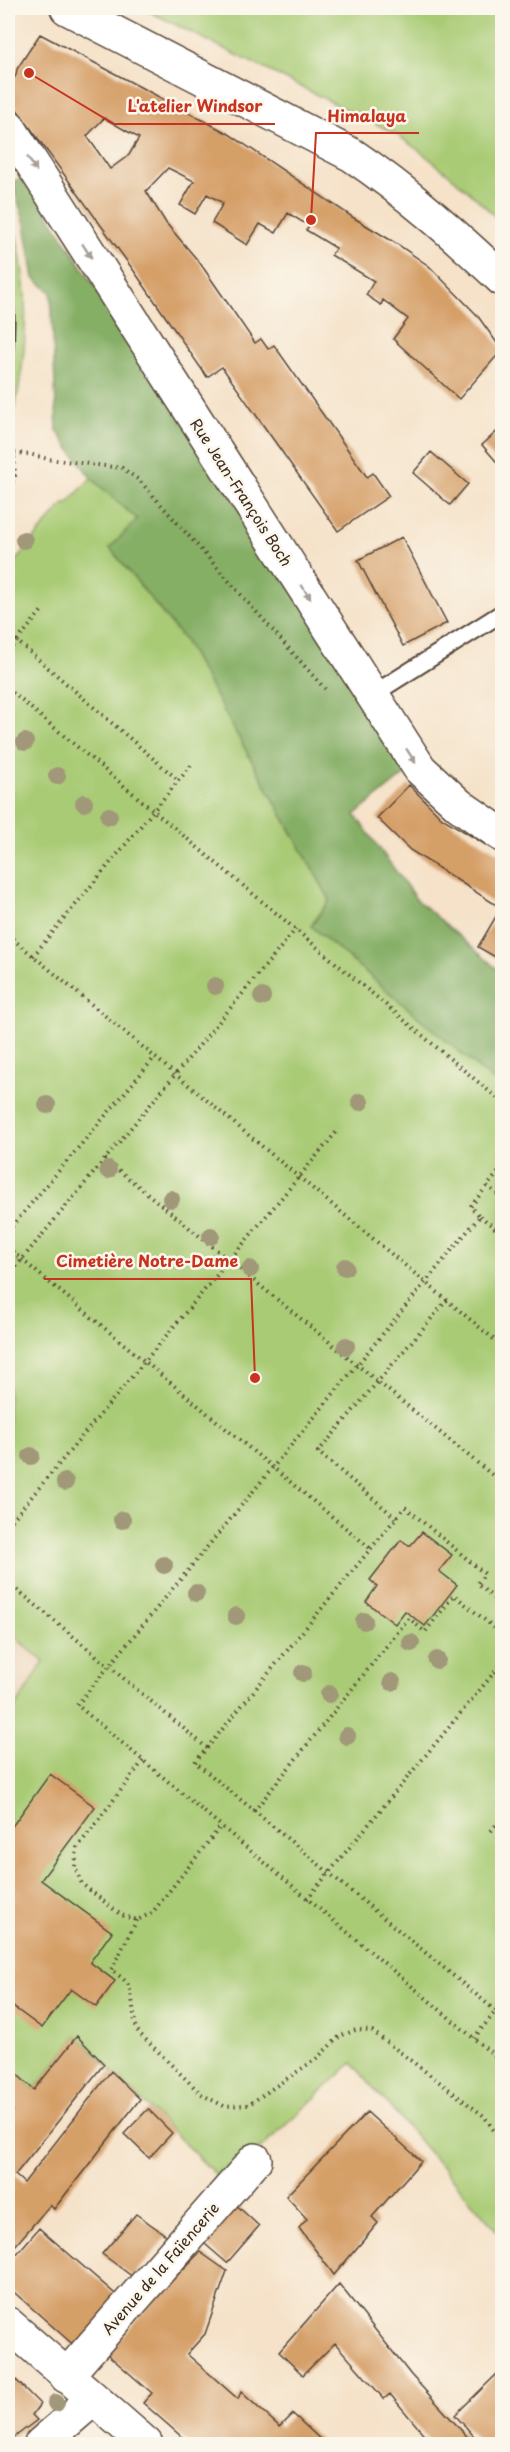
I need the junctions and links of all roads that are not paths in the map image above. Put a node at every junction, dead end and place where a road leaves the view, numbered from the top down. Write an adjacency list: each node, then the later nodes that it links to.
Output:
1 (67, 8): 3 (street)
2 (8, 126): 5 (street, Rue Jean-François Boch, one-way to 5)
3 (502, 279)
4 (502, 613): 5 (lane)
5 (372, 695): 6 (street, Rue Jean-François Boch, one-way to 6)
6 (502, 835)
7 (255, 2160): 9 (street, Avenue de la Faïencerie)
8 (8, 2324): 9 (street)
9 (66, 2376): 10 (street)
10 (92, 2400): 11 (street); 12 (street)
11 (41, 2445)
12 (146, 2445)

